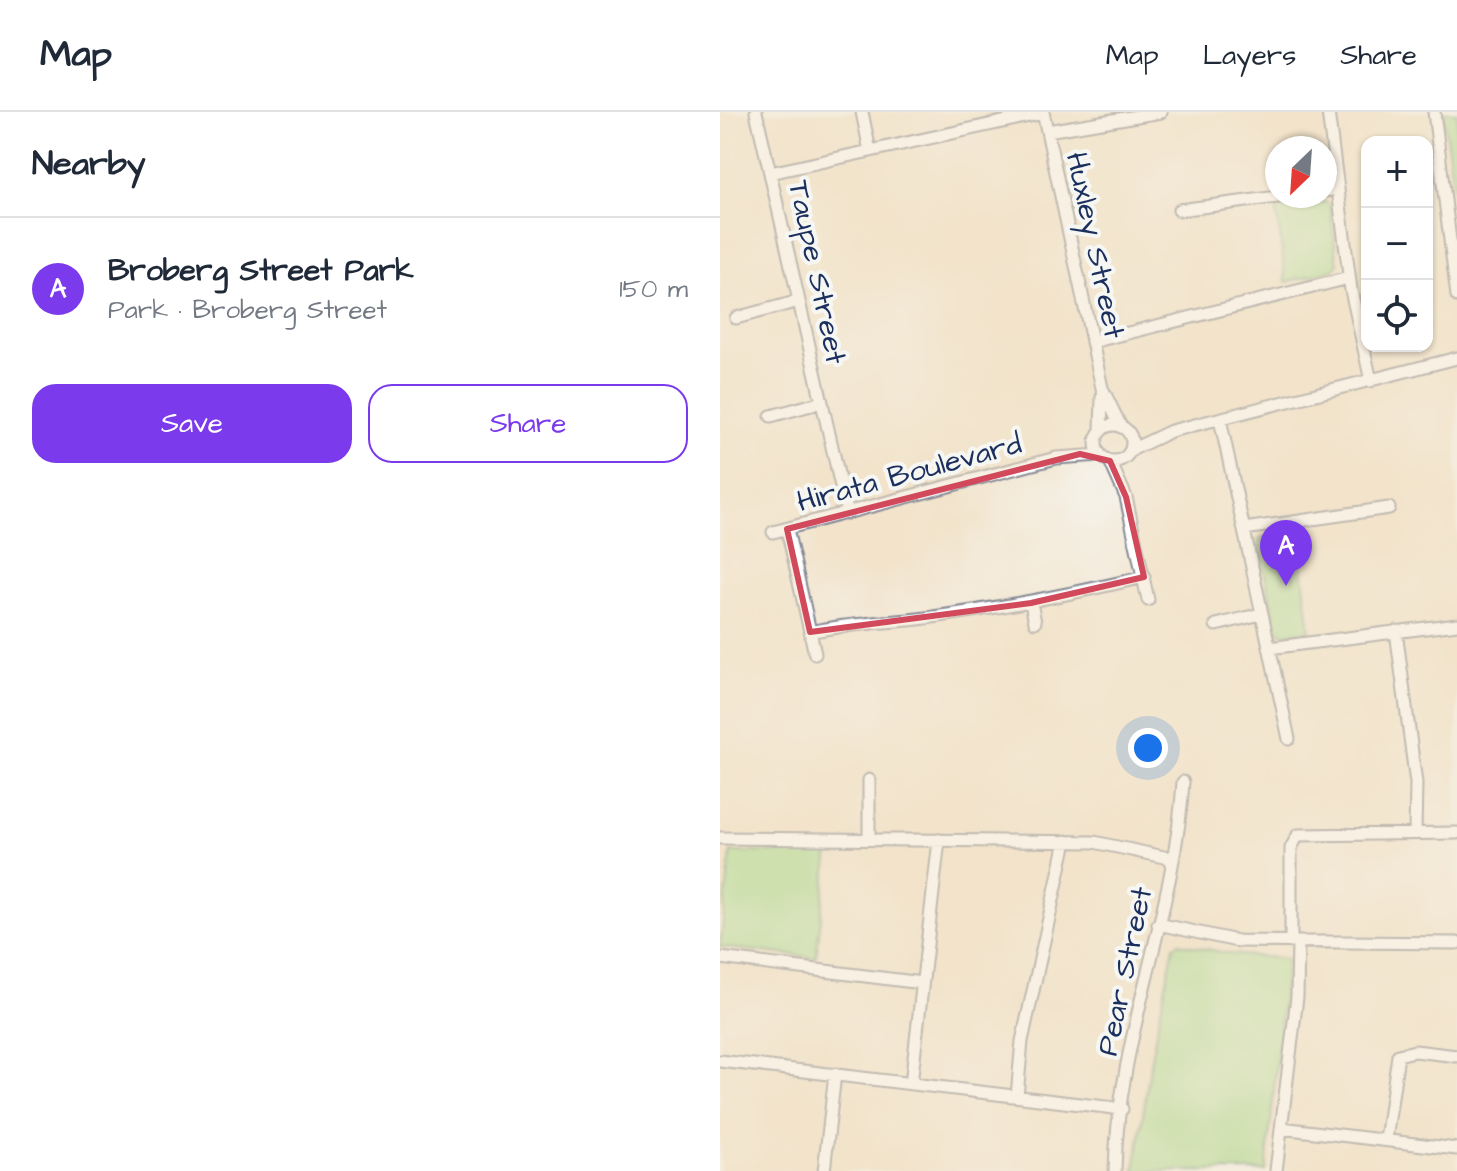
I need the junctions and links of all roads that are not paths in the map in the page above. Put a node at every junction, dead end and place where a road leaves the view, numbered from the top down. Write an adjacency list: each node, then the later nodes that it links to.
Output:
1 (756, 112): 10 (street)
2 (862, 112): 9 (street)
3 (1161, 112): 7 (street)
4 (1328, 112): 8 (street)
5 (1434, 112): 15 (street)
6 (1043, 113): 7 (street, Huxley Street); 9 (street, Taupe Street)
7 (1047, 131): 18 (street, Huxley Street)
8 (1329, 136)
9 (870, 151): 10 (street, Taupe Street)
10 (770, 173): 16 (street, Taupe Street)
11 (1265, 199): 13 (street)
12 (1335, 208): 14 (street)
13 (1179, 210)
14 (1349, 278): 18 (street); 20 (street)
15 (1457, 296)
16 (799, 301): 17 (street); 22 (street, Taupe Street)
17 (736, 318)
18 (1092, 342): 21 (street, Huxley Street)
19 (1457, 358): 20 (street)
20 (1371, 381): 24 (street)
21 (1102, 388): 25 (street, Huxley Street); 27 (street, Huxley Street)
22 (822, 402): 23 (street); 33 (street, Taupe Street)
23 (771, 416)
24 (1220, 419): 26 (street); 35 (street)
25 (1124, 428): 26 (street); 27 (street); 28 (street)
26 (1171, 431): 28 (street)
27 (1099, 434): 29 (street, Hirata Boulevard); 30 (street)
28 (1127, 454): 30 (street); 31 (street)
29 (1056, 458): 30 (street, Hirata Boulevard); 33 (street, Hirata Boulevard)
30 (1105, 458): 31 (street)
31 (1126, 497): 37 (street)
32 (1389, 508): 35 (street)
33 (847, 513): 34 (street, Hirata Boulevard)
34 (787, 529): 36 (street, Hirata Boulevard); 45 (street)
35 (1244, 529): 40 (street)
36 (773, 532)
37 (1144, 577): 38 (street); 39 (street)
38 (1148, 600)
39 (1031, 603): 41 (street); 45 (street)
40 (1261, 614): 43 (street); 46 (street)
41 (1035, 622)
42 (1457, 624): 44 (street)
43 (1216, 625)
44 (1396, 631): 46 (street); 51 (street)
45 (810, 632): 47 (street)
46 (1269, 648): 48 (street)
47 (815, 654)
48 (1289, 739)
49 (869, 780): 54 (street)
50 (1183, 782): 57 (street, Pear Street)
51 (1415, 833): 52 (street); 59 (street)
52 (1457, 833)
53 (720, 838): 54 (street)
54 (869, 839): 55 (street)
55 (939, 840): 56 (street); 62 (street)
56 (1066, 841): 57 (street); 67 (street)
57 (1173, 859): 58 (street, Pear Street)
58 (1158, 924): 59 (street); 68 (street, Pear Street)
59 (1294, 942): 60 (street); 69 (street)
60 (1457, 943)
61 (720, 958): 62 (street)
62 (922, 983): 66 (street)
63 (1457, 1056): 70 (street)
64 (720, 1061): 65 (street)
65 (835, 1074): 66 (street); 72 (street)
66 (911, 1084): 67 (street)
67 (1017, 1096): 68 (street)
68 (1122, 1109): 73 (street, Pear Street)
69 (1281, 1128): 70 (street); 74 (street)
70 (1386, 1140): 71 (street)
71 (1457, 1149)
72 (824, 1171)
73 (1115, 1171)
74 (1276, 1171)

